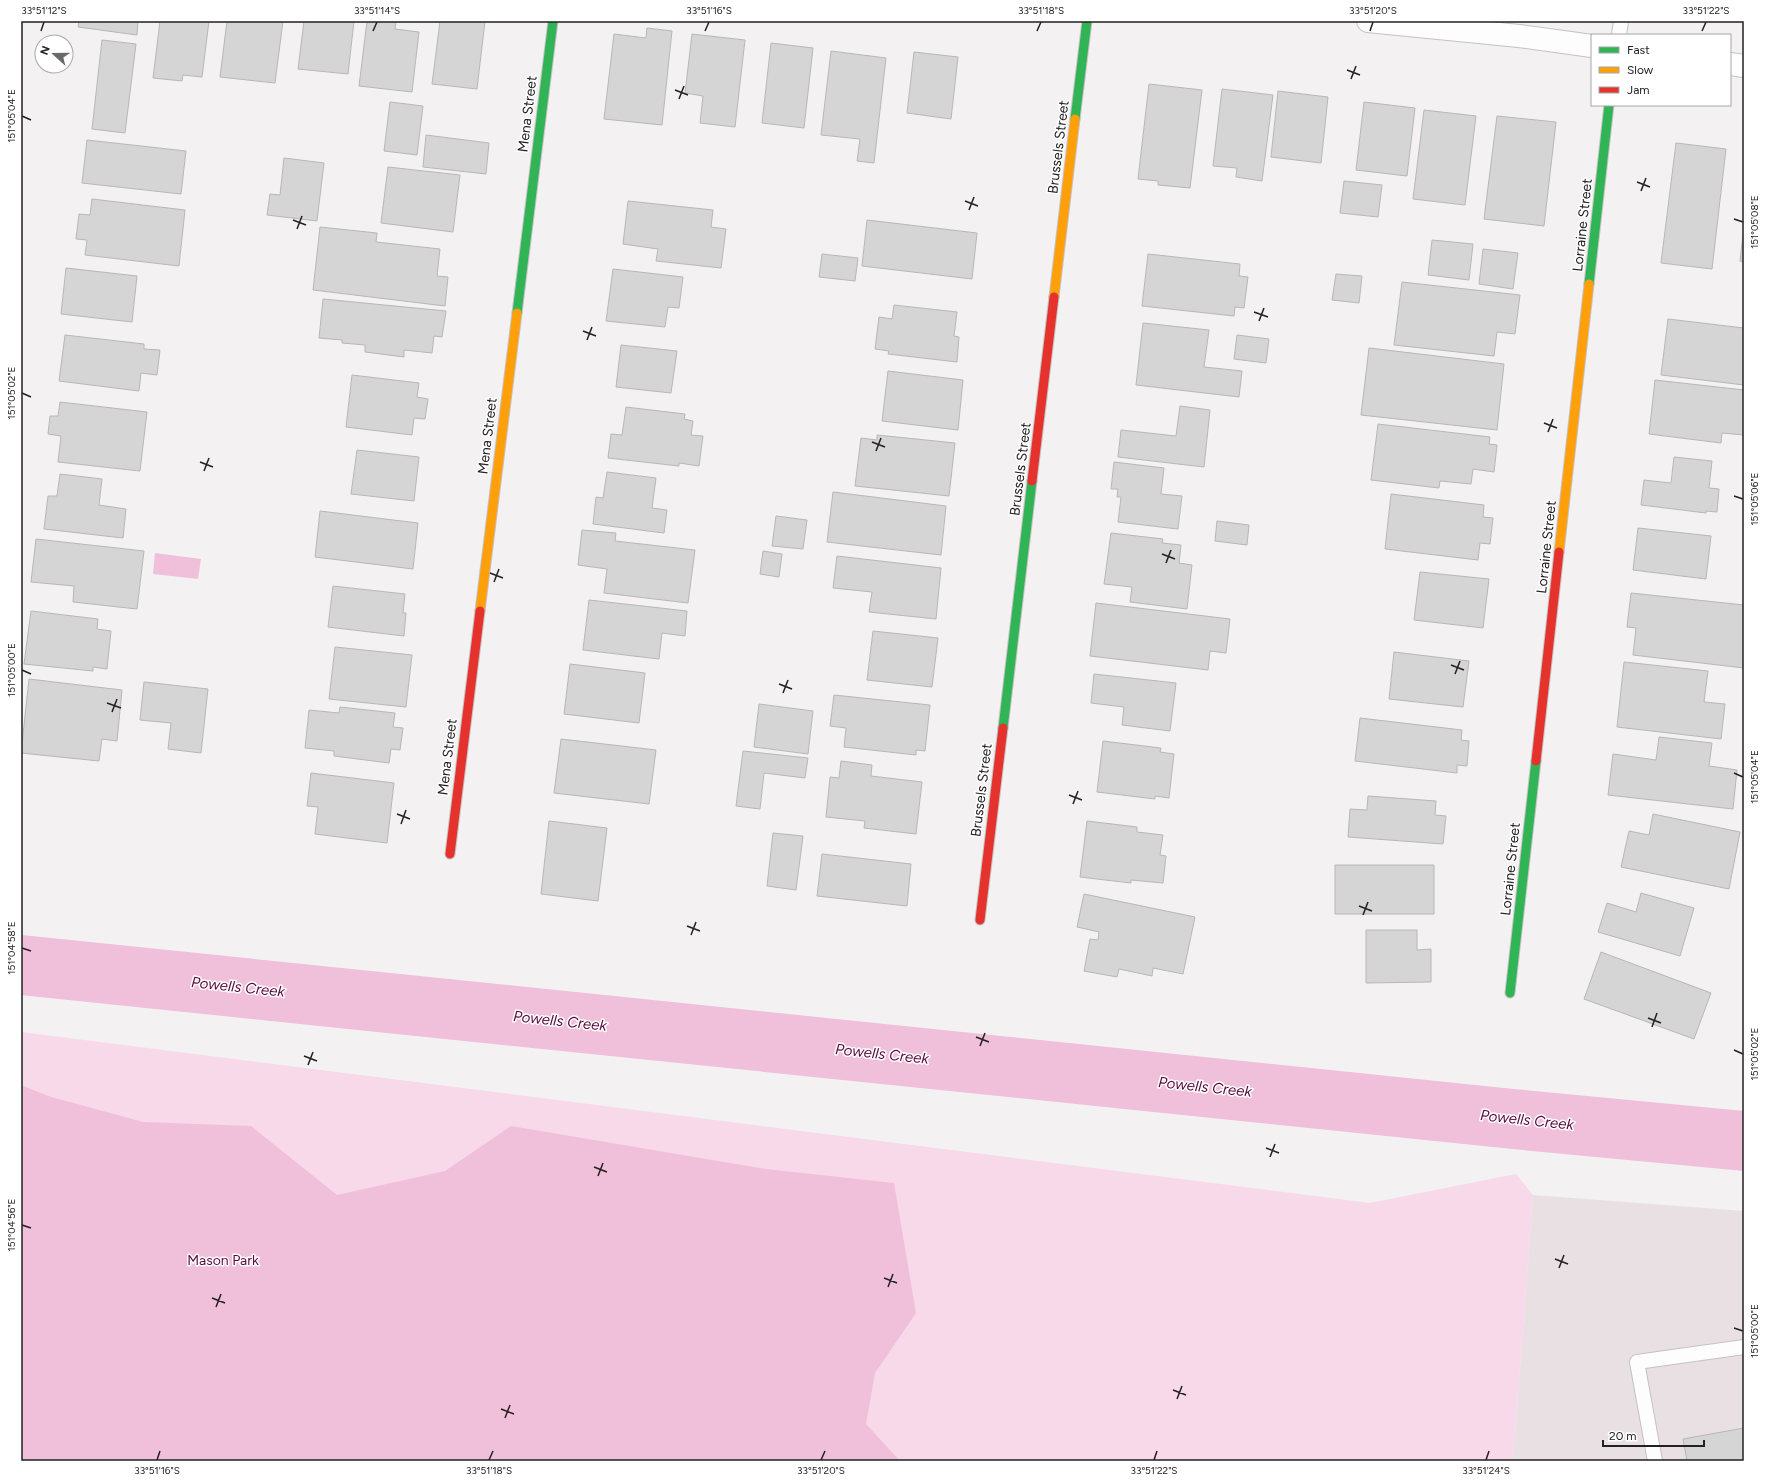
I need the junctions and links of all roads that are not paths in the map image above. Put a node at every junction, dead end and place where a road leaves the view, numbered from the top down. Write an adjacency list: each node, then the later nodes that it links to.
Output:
1 (553, 21): 10 (street, Mena Street)
2 (1087, 21): 11 (street, Brussels Street)
3 (1368, 21): 6 (street)
4 (1621, 21): 5 (lane)
5 (1619, 34)
6 (1591, 46)
7 (1731, 64): 8 (street)
8 (1744, 66)
9 (1609, 106): 12 (street, Lorraine Street)
10 (450, 854)
11 (980, 920)
12 (1510, 993)
13 (1744, 1347): 14 (lane)
14 (1655, 1461)

